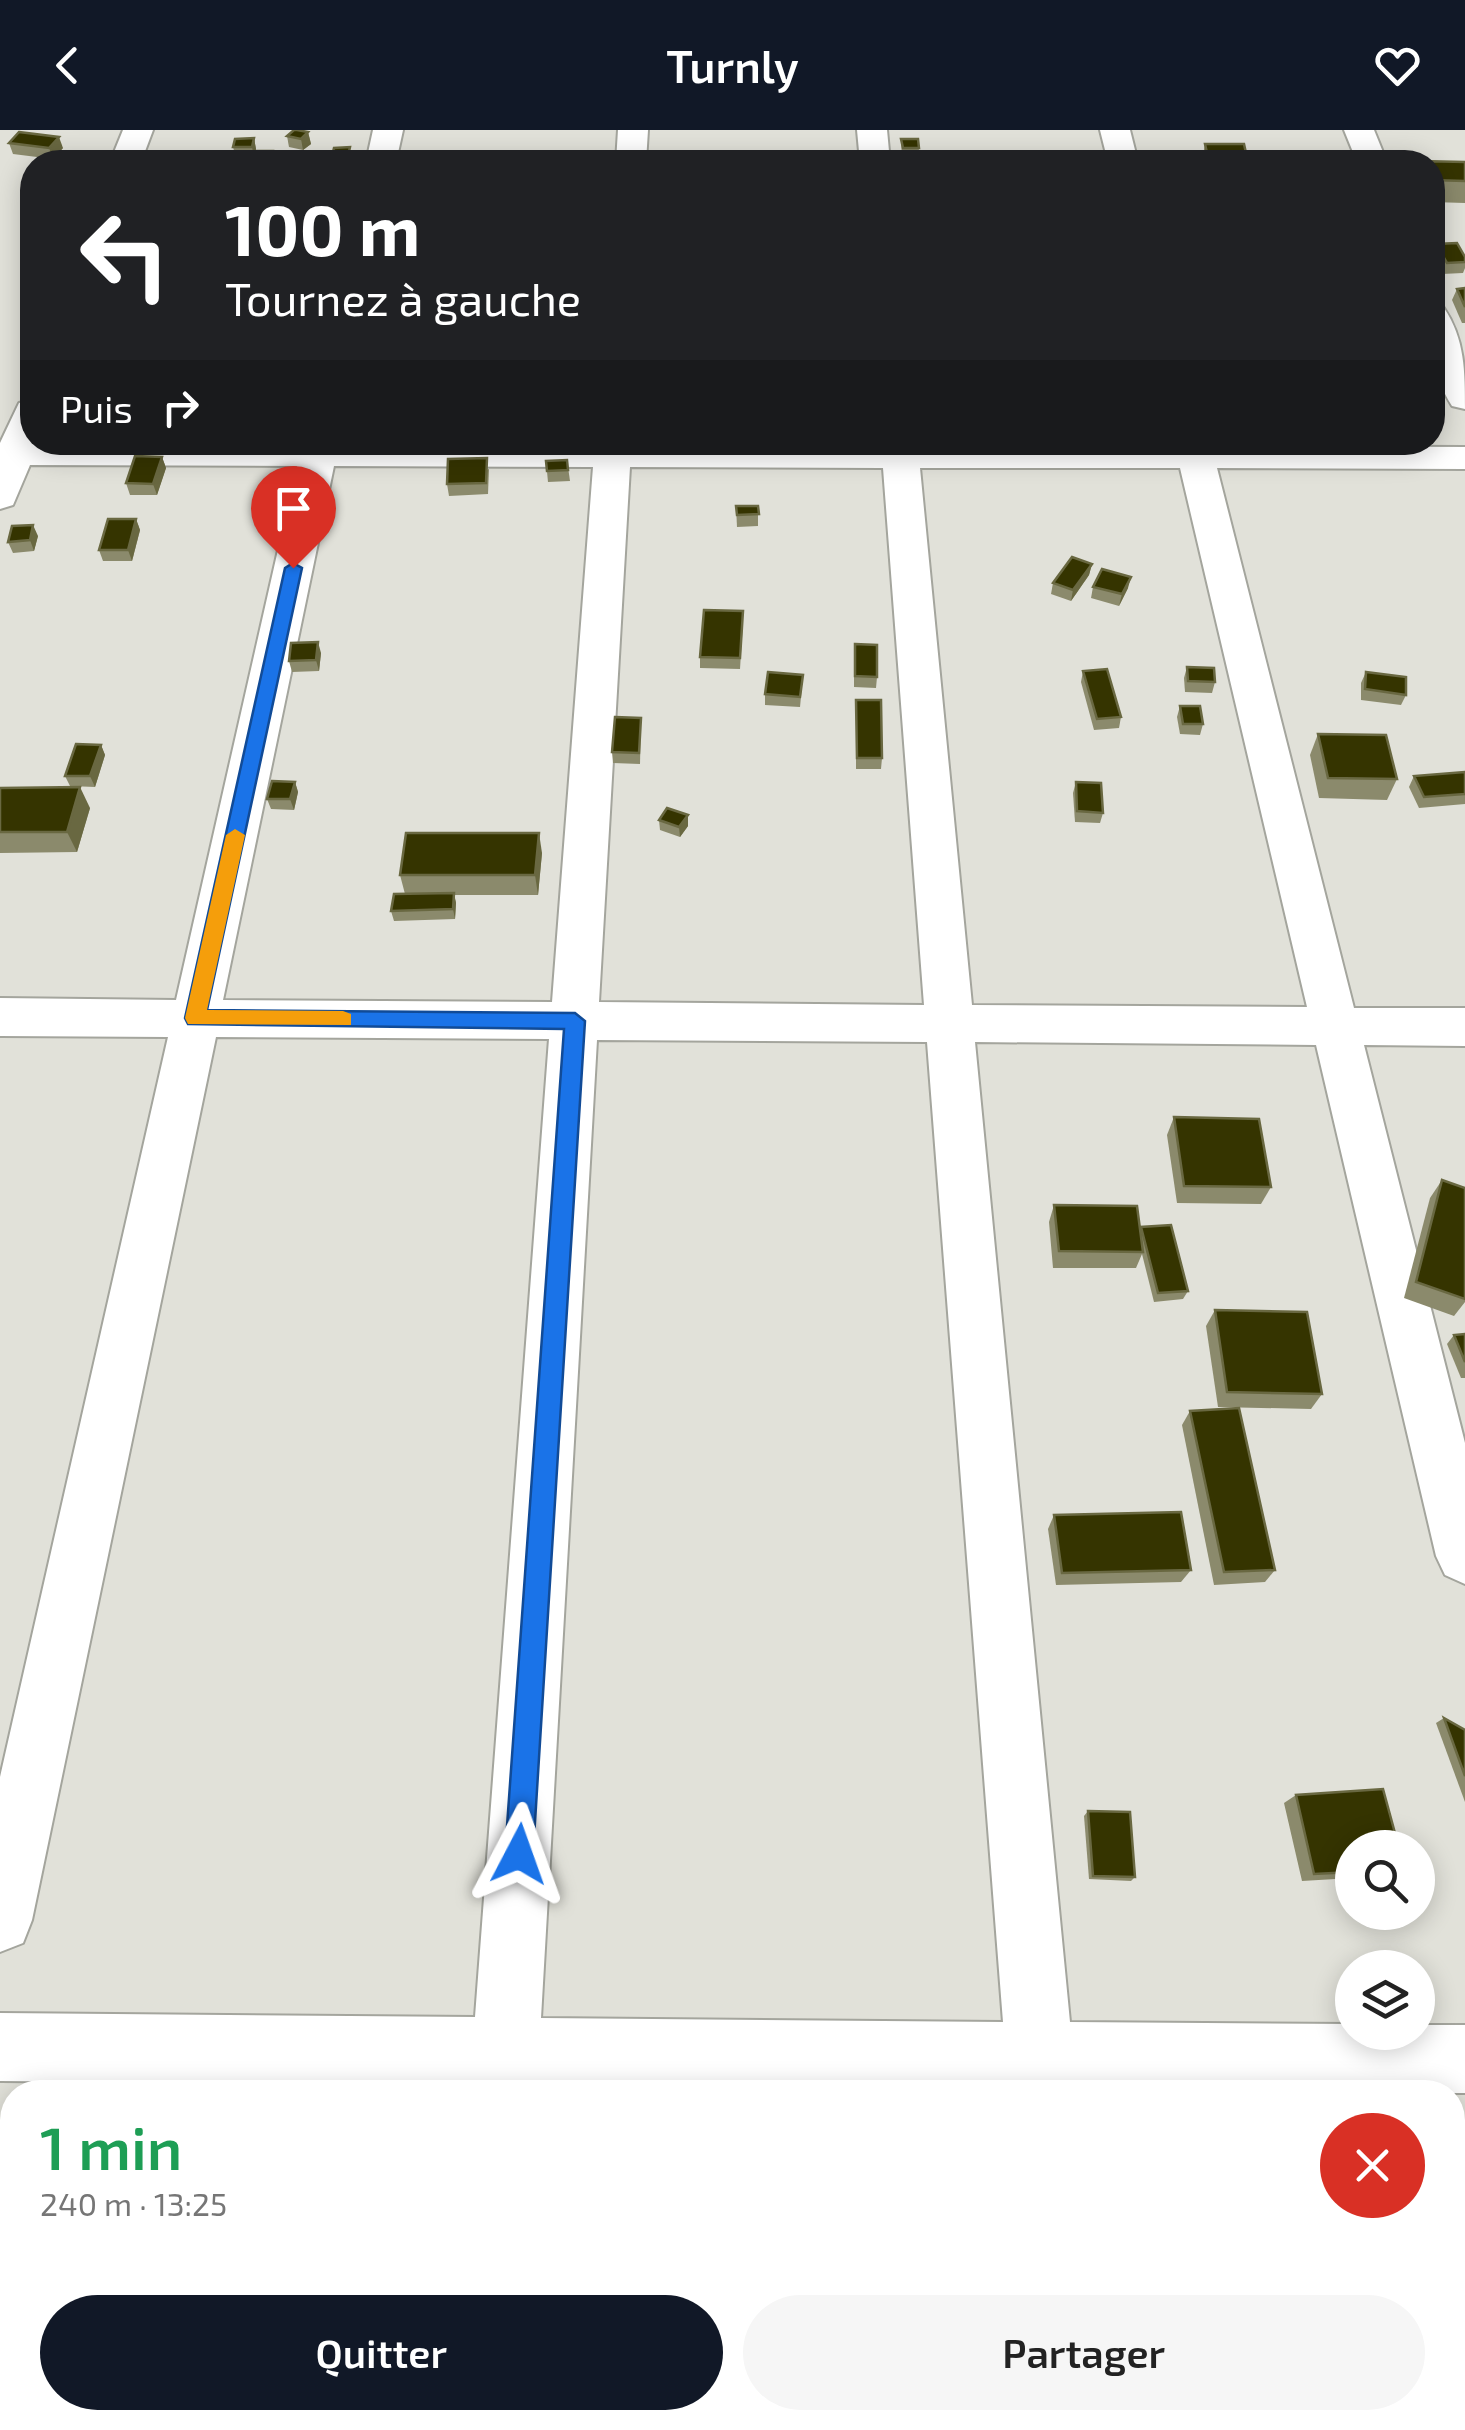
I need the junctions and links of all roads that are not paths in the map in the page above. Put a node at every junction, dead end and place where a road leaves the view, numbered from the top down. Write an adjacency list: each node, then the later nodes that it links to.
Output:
1 (1445, 348): 2 (street)
2 (1465, 398)
3 (20, 432): 4 (street)
4 (8, 454): 11 (street)
5 (318, 455): 13 (street)
6 (612, 455): 14 (street)
7 (899, 455): 15 (street)
8 (1195, 455): 16 (street)
9 (1363, 455): 10 (street)
10 (1465, 458)
11 (0, 496)
12 (0, 1017): 13 (street)
13 (196, 1018): 14 (street); 19 (street)
14 (575, 1021): 15 (street); 22 (street)
15 (950, 1023): 16 (street); 23 (street)
16 (1335, 1026): 17 (street); 18 (street)
17 (1465, 1027)
18 (1465, 1556)
19 (0, 1920)
20 (0, 2048): 22 (street)
21 (1465, 2060): 23 (street)
22 (505, 2072): 23 (street)
23 (1041, 2074)

